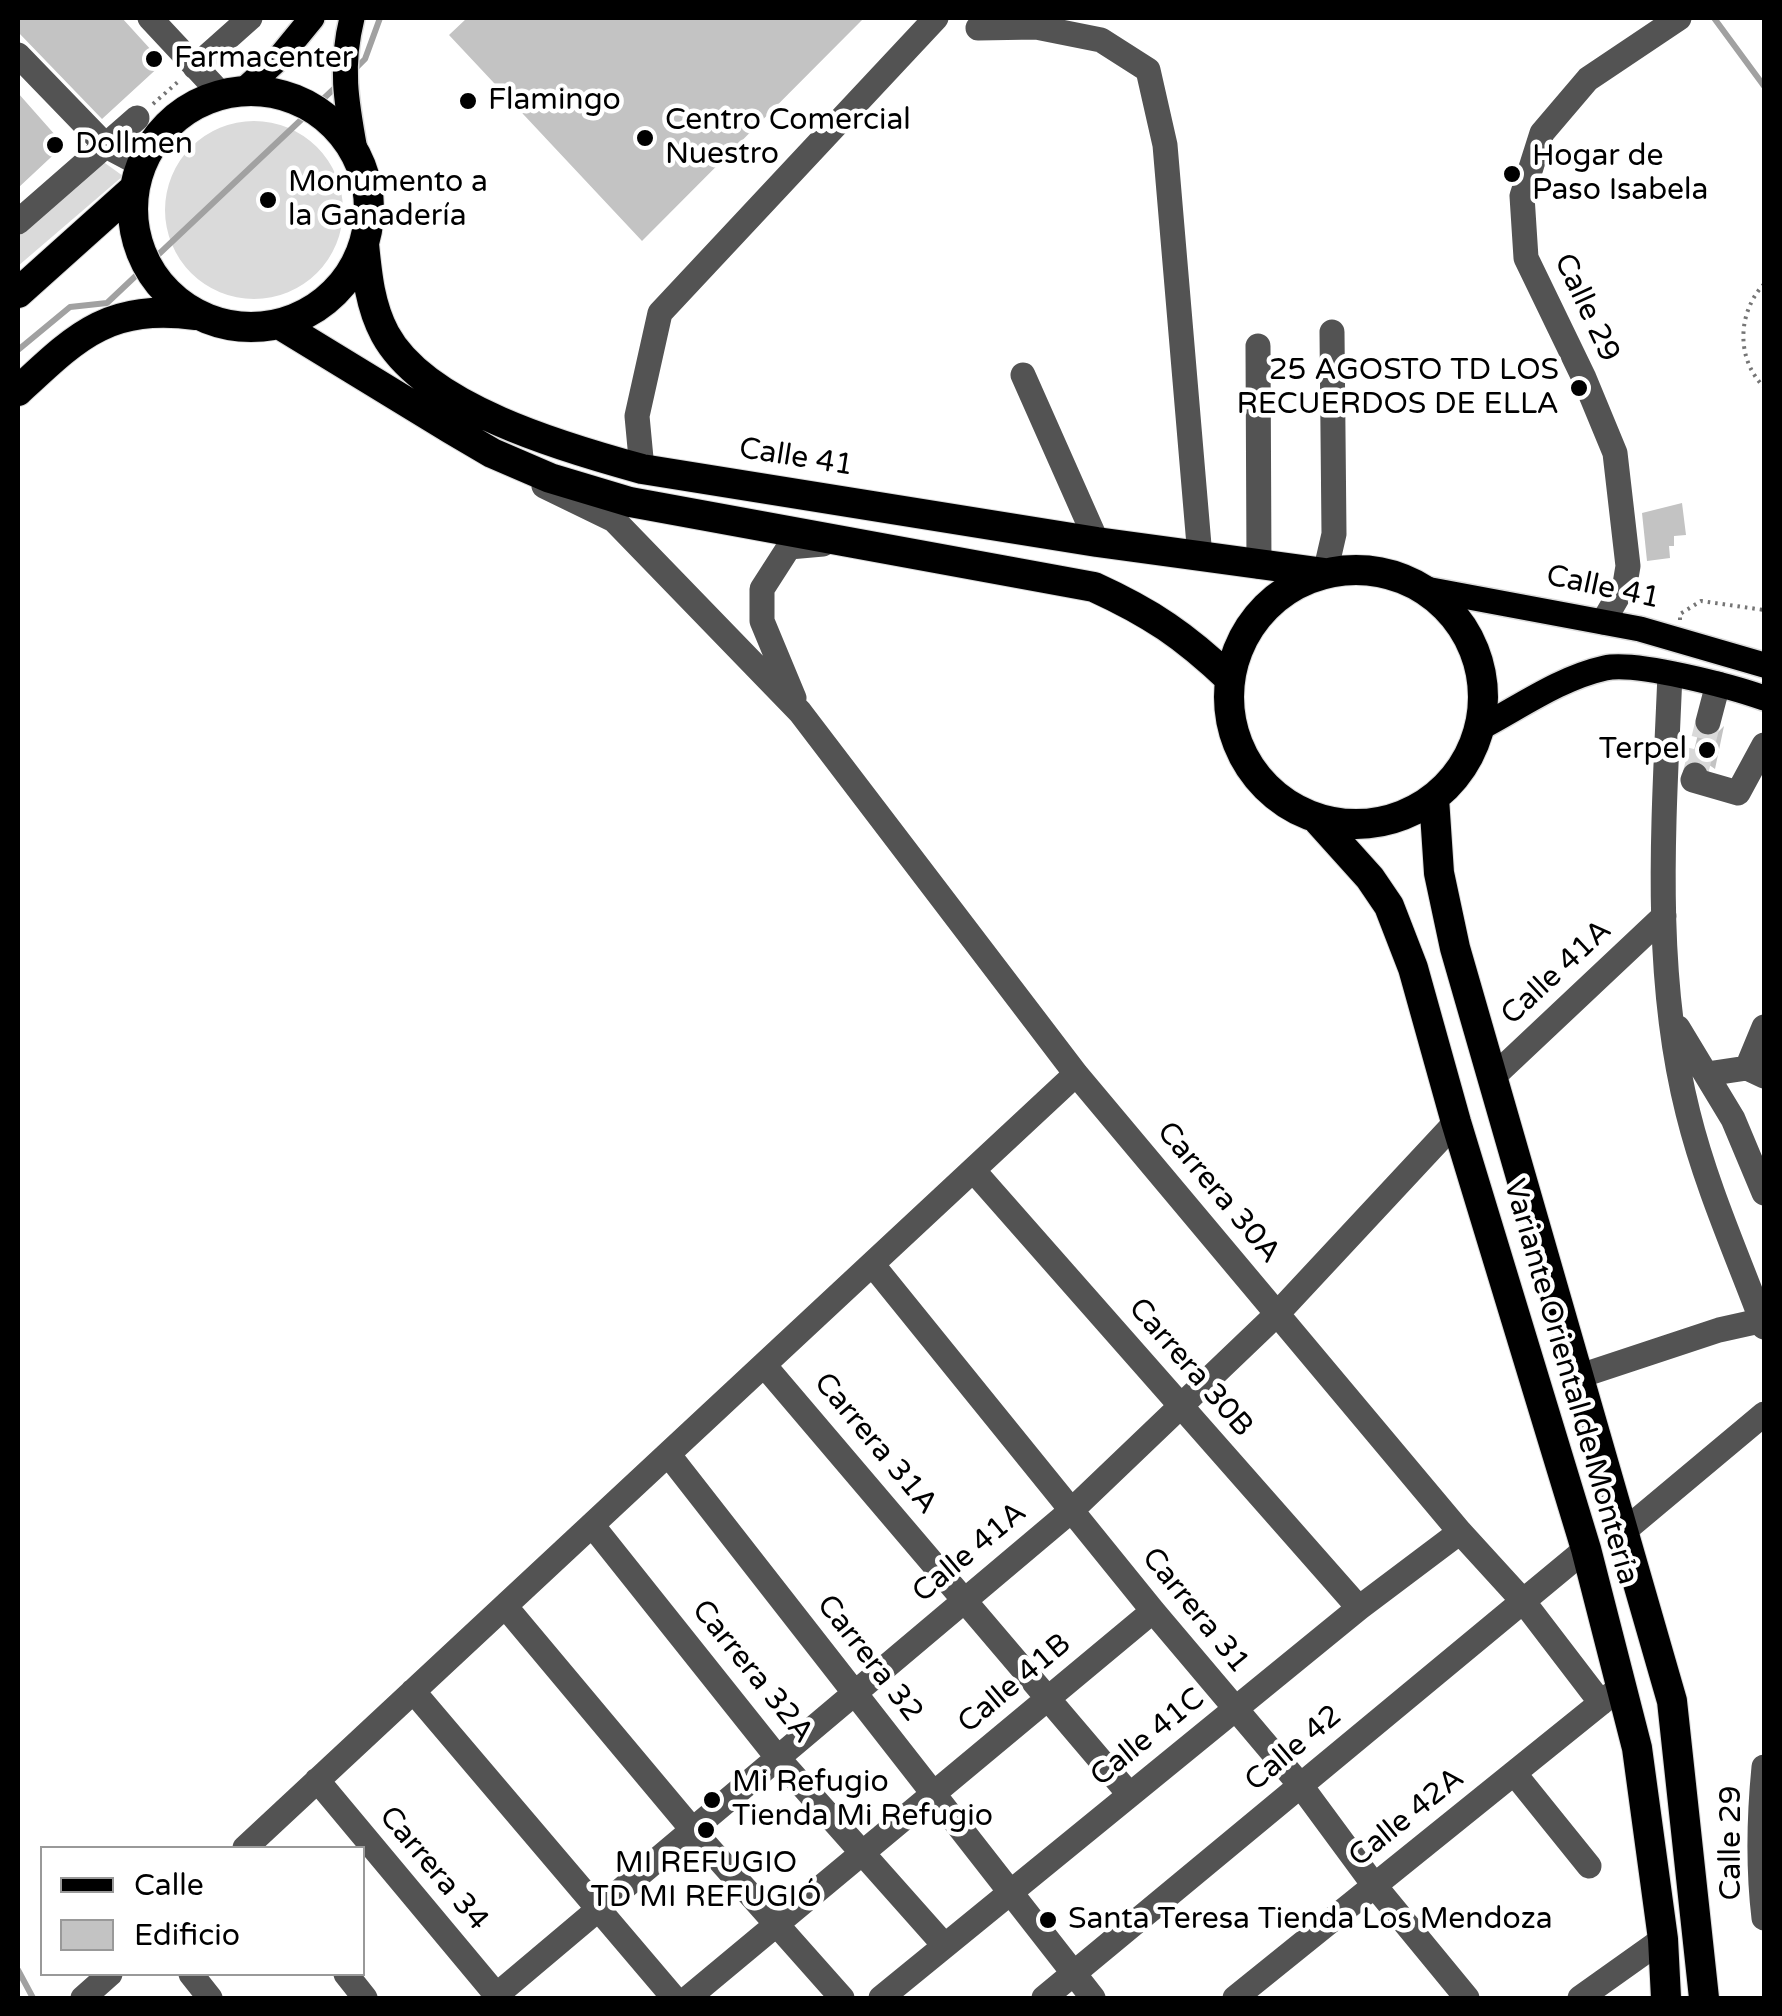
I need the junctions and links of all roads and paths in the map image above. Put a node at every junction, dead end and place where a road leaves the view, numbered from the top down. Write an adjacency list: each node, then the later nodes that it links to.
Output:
1 (150, 18): 9 (street)
2 (250, 18): 9 (street)
3 (312, 18): 10 (main road)
4 (352, 18): 13 (main road)
5 (936, 18): 27 (street)
6 (1679, 18): 35 (street, Calle 29)
7 (978, 28): 30 (street)
8 (19, 59): 12 (street)
9 (194, 67): 10 (street); 11 (path)
10 (233, 92): 13 (highway); 14 (highway)
11 (137, 118): 12 (street)
12 (106, 146): 14 (street); 15 (street)
13 (354, 150): 16 (highway)
14 (137, 176): 18 (highway); 19 (highway)
15 (18, 222)
16 (364, 244): 20 (highway); 27 (highway, Calle 41)
17 (1764, 284): 24 (path)
18 (18, 292)
19 (198, 316): 20 (highway); 25 (highway)
20 (279, 324): 26 (highway)
21 (1332, 332): 32 (street)
22 (1258, 346): 31 (street)
23 (1023, 375): 29 (street)
24 (1764, 387)
25 (18, 390)
26 (451, 430): 28 (highway); 42 (street)
27 (642, 469): 29 (highway, Calle 41)
28 (846, 542): 39 (highway); 42 (street)
29 (1097, 542): 30 (highway, Calle 41)
30 (1200, 557): 31 (highway, Calle 41)
31 (1260, 566): 32 (highway, Calle 41)
32 (1325, 572): 33 (highway); 39 (highway)
33 (1426, 589): 35 (main road, Calle 41); 44 (highway)
34 (1764, 610): 36 (path)
35 (1603, 622): 36 (main road, Calle 41)
36 (1678, 640): 37 (main road, Calle 41)
37 (1764, 664)
38 (1670, 674): 40 (main road); 44 (main road); 46 (street)
39 (1230, 679): 48 (highway)
40 (1718, 684): 41 (main road); 43 (street)
41 (1764, 698)
42 (800, 712): 53 (street, Carrera 30A)
43 (1708, 722)
44 (1480, 728): 47 (highway)
45 (1764, 744): 46 (street)
46 (1666, 775): 49 (street)
47 (1434, 798): 48 (highway); 55 (highway, Variante Oriental de Montería)
48 (1316, 818): 56 (highway, Variante Oriental de Montería)
49 (1664, 916): 50 (street); 55 (street, Calle 41A)
50 (1672, 1020): 54 (street); 61 (street)
51 (1764, 1027): 52 (street)
52 (1756, 1072): 54 (street)
53 (1076, 1074): 57 (street); 60 (street, Carrera 30A)
54 (1707, 1074): 58 (street)
55 (1494, 1077): 63 (highway, Variante Oriental de Montería)
56 (1456, 1122): 60 (street, Calle 41A); 71 (highway, Variante Oriental de Montería)
57 (973, 1170): 59 (street); 64 (street, Carrera 30B)
58 (1764, 1193)
59 (872, 1264): 62 (street); 67 (street, Carrera 31)
60 (1278, 1314): 64 (street, Calle 41A); 69 (street, Carrera 30A)
61 (1764, 1322): 63 (street)
62 (764, 1364): 66 (street); 72 (street, Carrera 31A)
63 (1580, 1376): 70 (highway, Variante Oriental de Montería)
64 (1181, 1406): 67 (street, Calle 41A); 75 (street, Carrera 30B)
65 (1764, 1414): 70 (street)
66 (668, 1454): 68 (street); 78 (street, Carrera 32)
67 (1072, 1510): 72 (street, Calle 41A); 76 (street, Carrera 31)
68 (592, 1525): 74 (street); 82 (street, Carrera 32A)
69 (1460, 1532): 73 (street, Carrera 30A); 75 (street, Calle 41C)
70 (1623, 1532): 119 (highway, Variante Oriental de Montería)
71 (1586, 1549): 73 (street, Calle 42); 79 (highway, Variante Oriental de Montería)
72 (964, 1600): 78 (street, Calle 41A); 80 (street, Carrera 31A)
73 (1522, 1601): 79 (street, Carrera 30A); 86 (street, Calle 42)
74 (505, 1606): 77 (street); 89 (street)
75 (1359, 1608): 81 (street, Calle 41C)
76 (1153, 1611): 80 (street, Calle 41B); 81 (street, Carrera 31)
77 (414, 1691): 85 (street); 96 (street)
78 (853, 1692): 82 (street, Calle 41A); 87 (street, Carrera 32)
79 (1610, 1696): 84 (street, Calle 42A); 99 (highway, Variante Oriental de Montería)
80 (1048, 1699): 87 (street, Calle 41B); 88 (street, Carrera 31A)
81 (1234, 1710): 86 (street, Carrera 31); 88 (street, Calle 41C)
82 (777, 1756): 89 (street, Calle 41A); 91 (street, Carrera 32A)
83 (1764, 1767): 93 (street, Calle 29)
84 (1514, 1773): 92 (street); 94 (street, Calle 42A)
85 (318, 1780): 90 (street); 105 (street, Carrera 34)
86 (1300, 1786): 94 (street, Carrera 31); 101 (street, Calle 42)
87 (934, 1794): 91 (street, Calle 41B); 95 (street, Carrera 32)
88 (1130, 1795): 95 (street, Calle 41C)
89 (691, 1828): 96 (street, Calle 41A); 98 (street)
90 (249, 1846)
91 (862, 1854): 98 (street, Calle 41B); 100 (street, Carrera 32A)
92 (1589, 1866)
93 (1762, 1884): 97 (street, Calle 29)
94 (1374, 1886): 115 (street, Calle 42A); 116 (street, Carrera 31)
95 (1011, 1893): 100 (street, Calle 41C); 101 (street, Carrera 32)
96 (598, 1908): 105 (street, Calle 41A); 109 (street)
97 (1764, 1918)
98 (777, 1924): 110 (street, Calle 41B); 111 (street)
99 (1663, 1939): 117 (street); 118 (highway, Variante Oriental de Montería)
100 (945, 1946): 112 (street, Calle 41C)
101 (1074, 1974): 113 (street, Calle 42); 114 (street, Carrera 32)
102 (108, 1976): 106 (street)
103 (194, 1976): 107 (street)
104 (348, 1976): 108 (street)
105 (496, 1997)
106 (83, 1998)
107 (210, 1998)
108 (365, 1998)
109 (674, 1998)
110 (688, 1998)
111 (842, 1998)
112 (881, 1998)
113 (1044, 1998)
114 (1092, 1998)
115 (1234, 1998)
116 (1467, 1998)
117 (1580, 1998)
118 (1666, 1998)
119 (1704, 1998)

